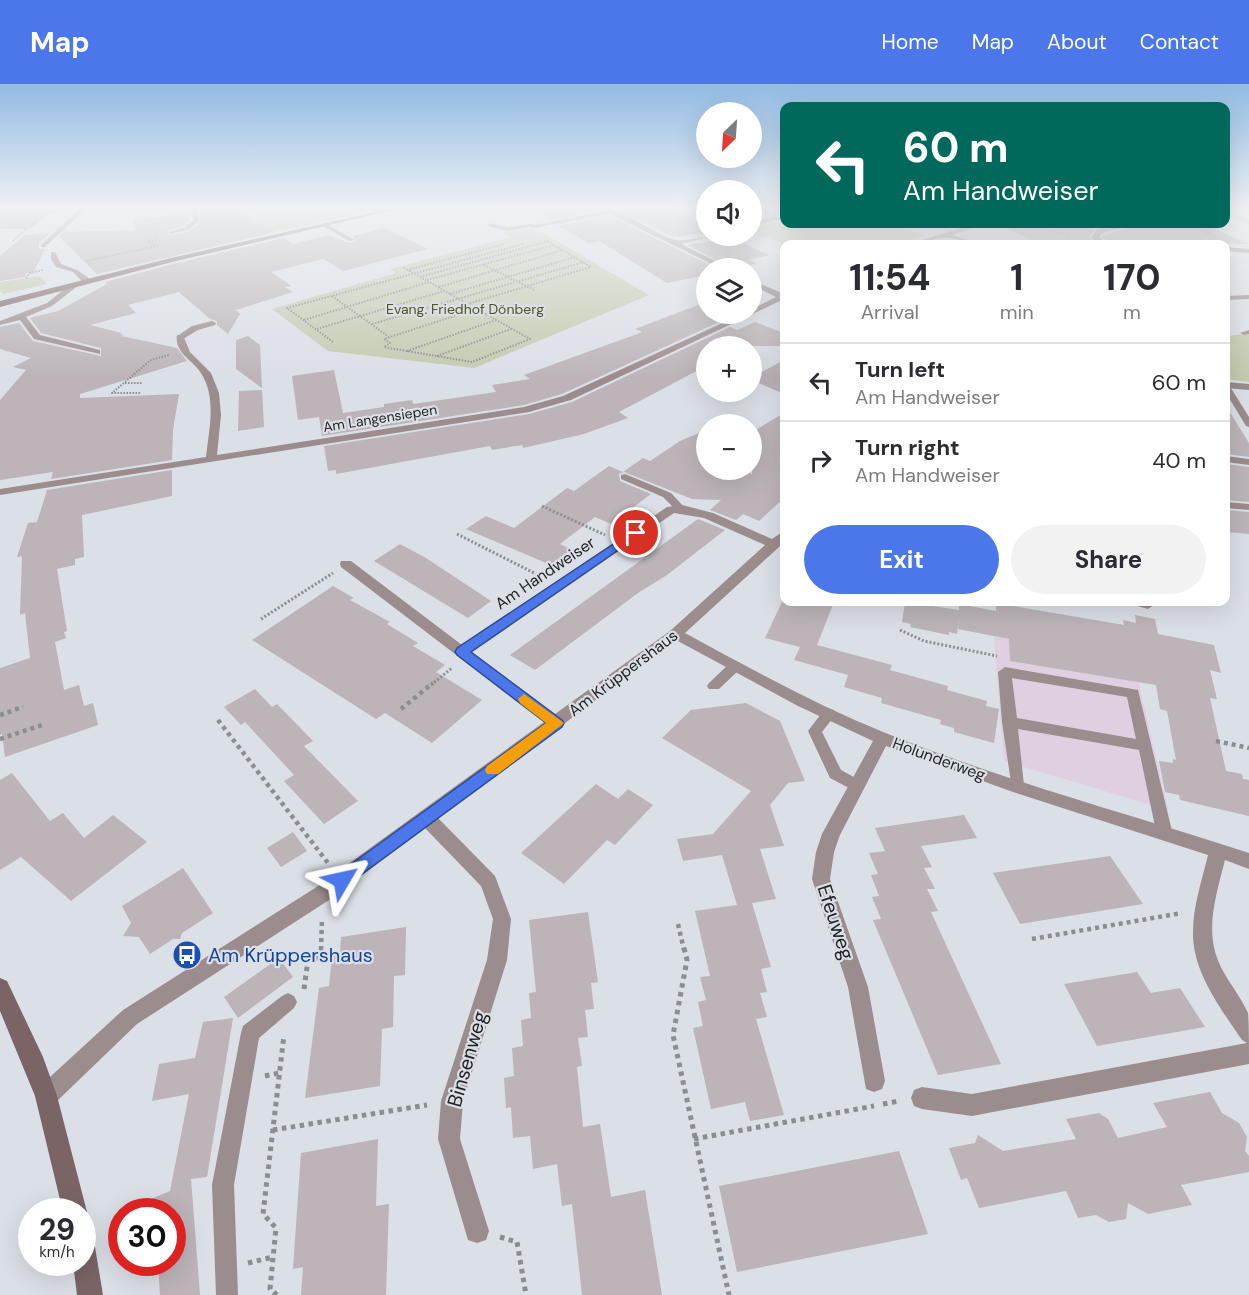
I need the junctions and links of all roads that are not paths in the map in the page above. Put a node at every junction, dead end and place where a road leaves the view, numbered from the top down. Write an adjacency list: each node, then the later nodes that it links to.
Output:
1 (58, 265): 3 (lane)
2 (157, 265): 3 (street)
3 (87, 281): 4 (street)
4 (75, 285): 10 (street); 12 (lane)
5 (762, 287): 6 (street)
6 (780, 295)
7 (1249, 297): 8 (street)
8 (1230, 298)
9 (780, 299): 11 (street, Am Langensiepen)
10 (0, 304)
11 (762, 307)
12 (21, 317): 13 (lane); 17 (lane)
13 (0, 323)
14 (212, 323): 16 (lane)
15 (726, 324): 22 (street, Am Langensiepen)
16 (180, 337): 22 (street)
17 (97, 352)
18 (1230, 386): 19 (street)
19 (1249, 387)
20 (1230, 393): 21 (lane)
21 (1249, 424)
22 (211, 460): 26 (street, Am Langensiepen)
23 (1230, 460): 24 (lane)
24 (1249, 462)
25 (625, 477): 28 (lane)
26 (0, 492)
27 (1230, 505): 29 (lane)
28 (680, 507): 30 (street); 33 (street, Am Handweiser)
29 (1249, 507)
30 (779, 540): 32 (street, Am Krüppershaus)
31 (346, 564): 33 (street)
32 (675, 634): 34 (street, Holunderweg); 38 (street, Am Krüppershaus)
33 (465, 654): 38 (street)
34 (735, 666): 35 (lane); 36 (street, Holunderweg)
35 (714, 686)
36 (829, 714): 39 (street, Holunderweg); 41 (lane)
37 (1009, 722): 40 (lane); 40 (lane); 42 (lane)
38 (556, 723): 43 (street, Am Krüppershaus)
39 (882, 738): 41 (street, Efeuweg); 42 (street, Holunderweg)
40 (1145, 746): 44 (lane)
41 (856, 785): 51 (street, Efeuweg)
42 (1017, 785): 44 (street, Holunderweg)
43 (427, 818): 52 (street, Am Krüppershaus); 55 (street, Binsenweg)
44 (1164, 831): 45 (street, Holunderweg)
45 (1218, 850): 46 (street, Holunderweg); 49 (street)
46 (1249, 861)
47 (0, 988): 52 (street)
48 (287, 1006): 58 (lane)
49 (1249, 1033)
50 (1249, 1053): 53 (street)
51 (874, 1081)
52 (46, 1096): 54 (street)
53 (922, 1098)
54 (72, 1198)
55 (477, 1231)
56 (87, 1276): 57 (street)
57 (90, 1295)
58 (227, 1295)

